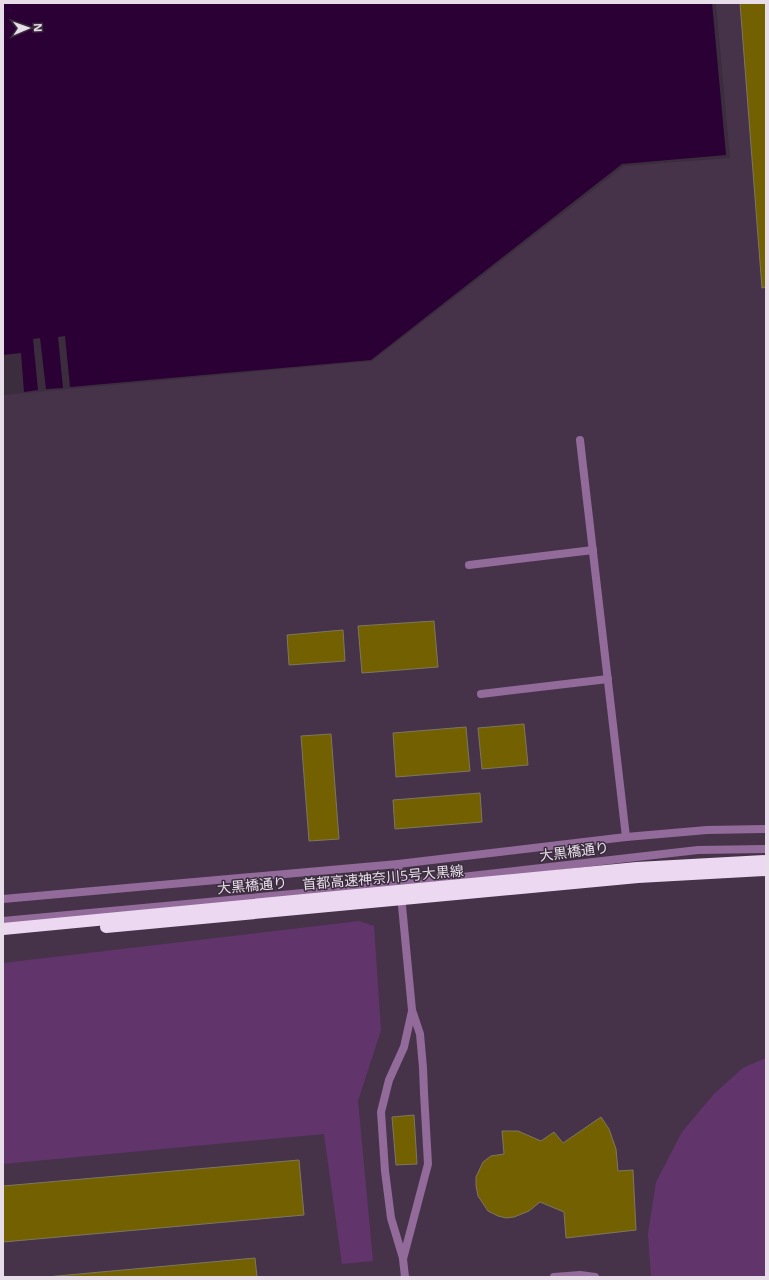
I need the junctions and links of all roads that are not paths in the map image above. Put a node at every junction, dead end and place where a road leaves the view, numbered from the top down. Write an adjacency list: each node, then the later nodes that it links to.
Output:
1 (580, 440): 2 (street)
2 (593, 550): 3 (street); 4 (street)
3 (469, 565)
4 (608, 680): 5 (street); 7 (street)
5 (481, 694)
6 (766, 829): 7 (street, 大黒橋通り)
7 (626, 837): 10 (street, 大黒橋通り)
8 (766, 849): 12 (street, 大黒橋通り)
9 (766, 861): 15 (highway, 首都高速神奈川5号大黒線, bridge)
10 (398, 864): 12 (street); 13 (street, 大黒橋通り)
11 (766, 870): 16 (highway, 首都高速神奈川5号大黒線, bridge)
12 (400, 884): 14 (street, 大黒橋通り); 17 (street)
13 (3, 899)
14 (3, 921)
15 (3, 929)
16 (3, 937)
17 (412, 1010): 18 (street); 18 (street)
18 (403, 1259): 19 (street)
19 (405, 1277)
20 (554, 1277): 21 (street)
21 (595, 1277)

